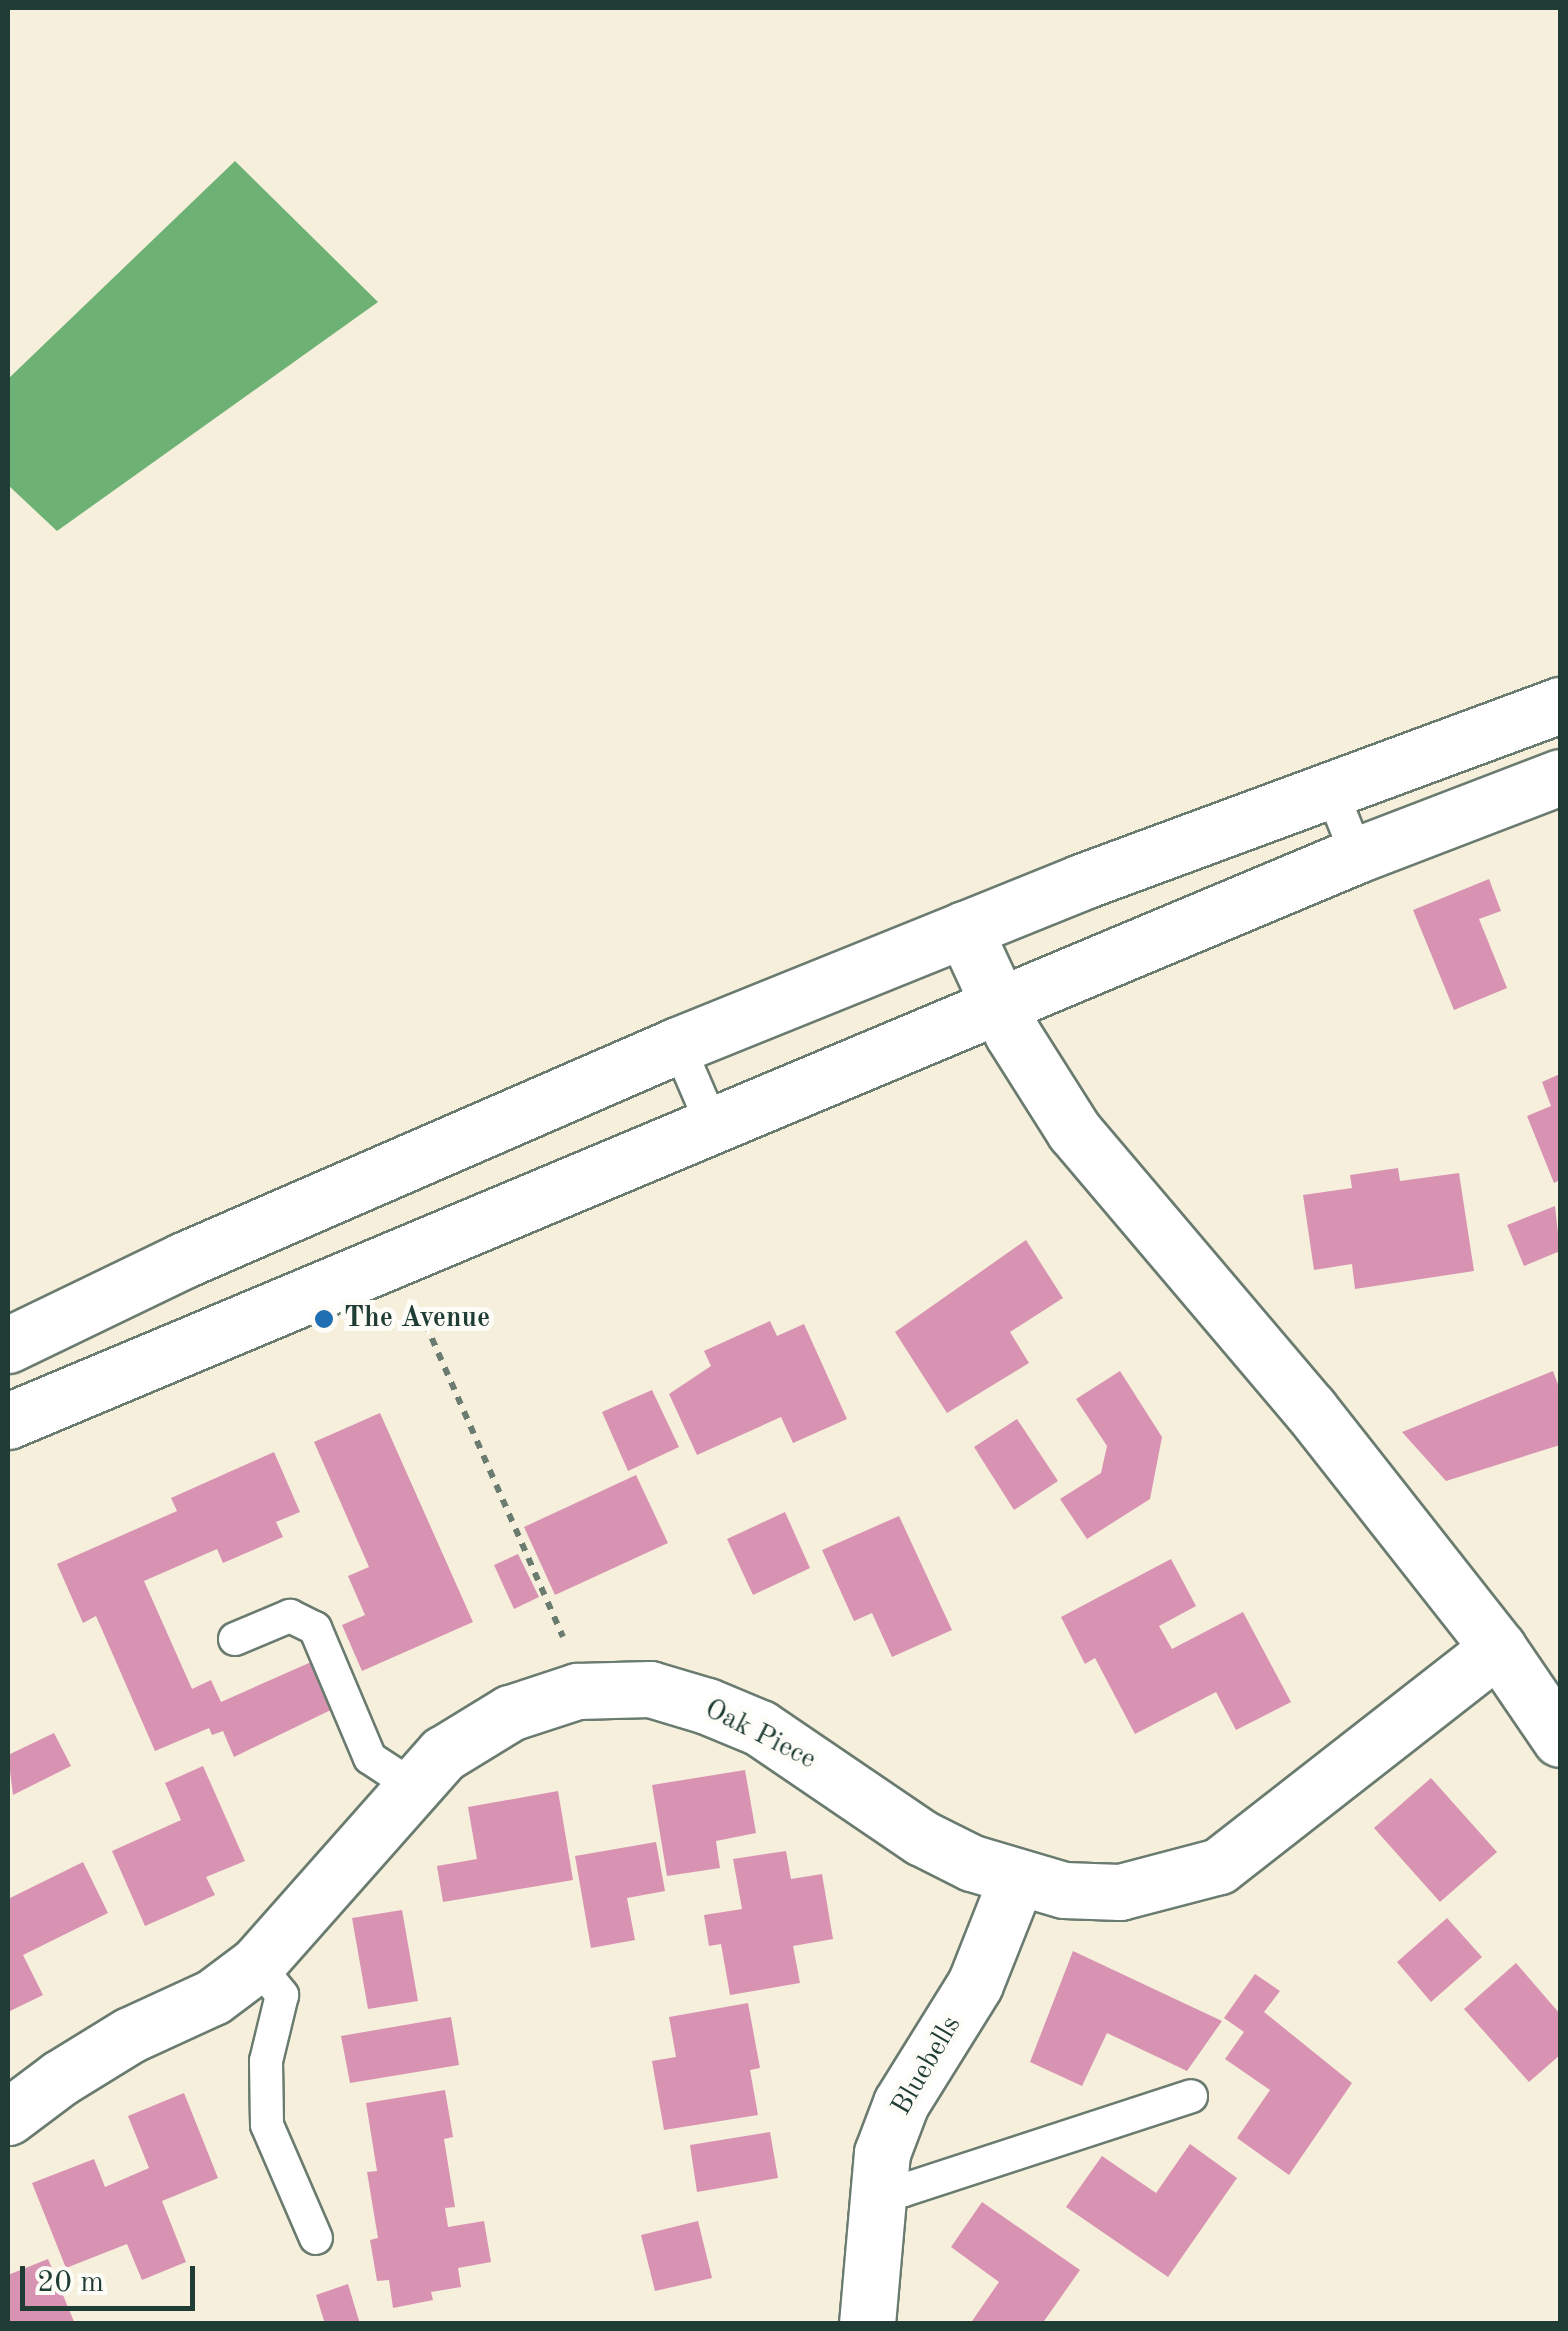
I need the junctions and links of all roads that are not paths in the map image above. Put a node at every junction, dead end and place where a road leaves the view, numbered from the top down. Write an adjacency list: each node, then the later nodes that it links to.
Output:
1 (1560, 705): 3 (main road)
2 (1560, 777): 4 (main road)
3 (1331, 790): 4 (lane); 5 (main road)
4 (1356, 855): 6 (main road)
5 (964, 929): 6 (main road); 7 (main road)
6 (999, 1004): 8 (main road); 12 (main road)
7 (678, 1046): 8 (lane); 9 (main road)
8 (712, 1124): 10 (main road)
9 (8, 1345)
10 (8, 1421)
11 (235, 1640): 14 (lane)
12 (1498, 1648): 13 (main road); 15 (main road, Oak Piece)
13 (1560, 1739)
14 (411, 1785): 15 (main road, Oak Piece); 16 (main road, Oak Piece)
15 (1017, 1878): 19 (main road, Bluebells)
16 (257, 1964): 18 (main road, Oak Piece); 20 (lane)
17 (1191, 2096): 19 (lane)
18 (8, 2117)
19 (874, 2187): 21 (main road, Bluebells)
20 (316, 2238)
21 (867, 2324)

